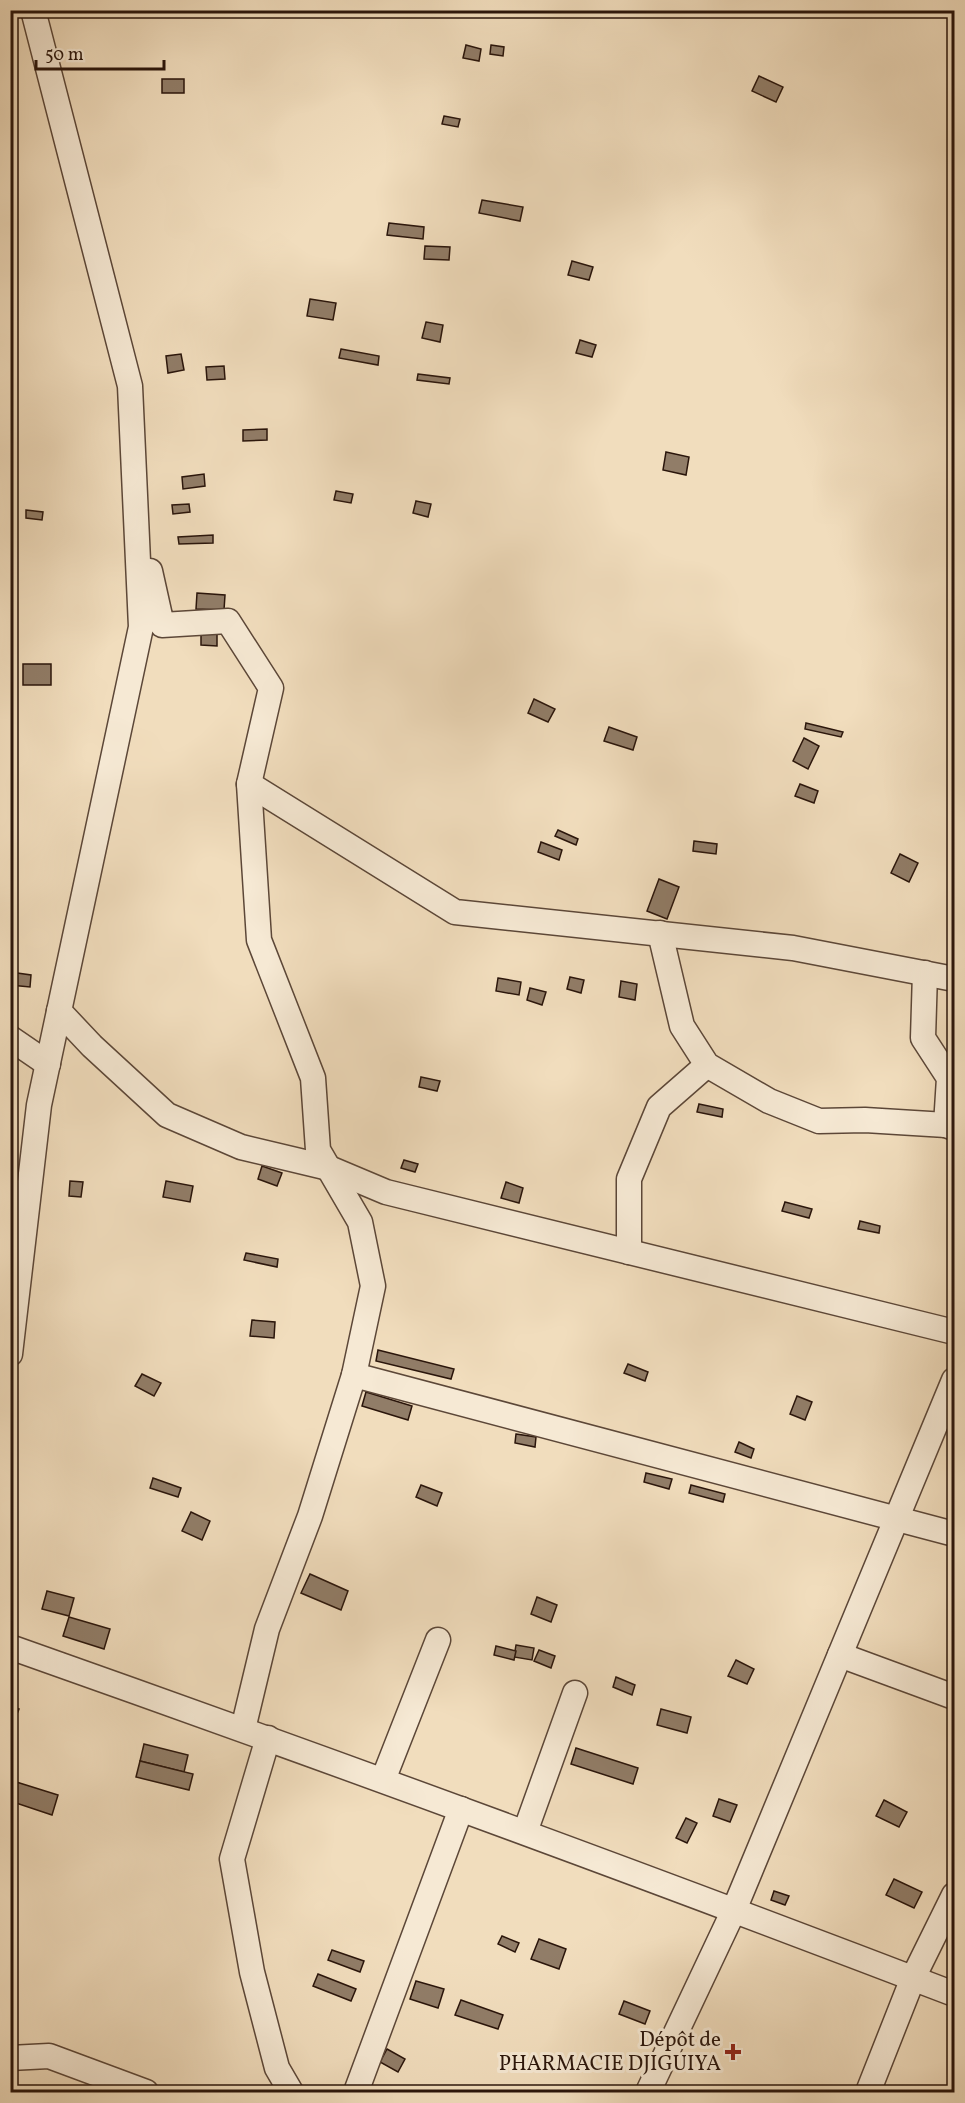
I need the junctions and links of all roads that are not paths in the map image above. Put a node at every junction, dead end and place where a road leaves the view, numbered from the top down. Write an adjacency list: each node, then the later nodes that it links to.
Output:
1 (33, 10): 2 (street)
2 (136, 513): 3 (street); 7 (street)
3 (249, 784): 4 (street); 12 (street)
4 (660, 933): 5 (street); 10 (street)
5 (925, 973): 6 (street); 11 (street)
6 (954, 979)
7 (59, 1011): 9 (street); 12 (street)
8 (10, 1038): 9 (street)
9 (48, 1064): 15 (street)
10 (707, 1065): 11 (street); 13 (street)
11 (950, 1127)
12 (329, 1168): 13 (street); 16 (street)
13 (629, 1252): 14 (street)
14 (954, 1332)
15 (10, 1354)
16 (354, 1375): 18 (street); 25 (street)
17 (954, 1380): 18 (street)
18 (897, 1518): 19 (street); 22 (street)
19 (954, 1534)
20 (438, 1640): 27 (street)
21 (10, 1647): 25 (street)
22 (840, 1655): 24 (street); 31 (street)
23 (575, 1693): 29 (street)
24 (954, 1697)
25 (243, 1729): 26 (street)
26 (268, 1738): 27 (street); 36 (street)
27 (383, 1780): 28 (street)
28 (461, 1809): 29 (street); 37 (street)
29 (525, 1832): 31 (street)
30 (954, 1895): 32 (street)
31 (734, 1910): 32 (street); 38 (street)
32 (913, 1978): 33 (street); 39 (street)
33 (954, 1994)
34 (10, 2058): 35 (street)
35 (146, 2092)
36 (291, 2092)
37 (356, 2092)
38 (648, 2092)
39 (868, 2092)

